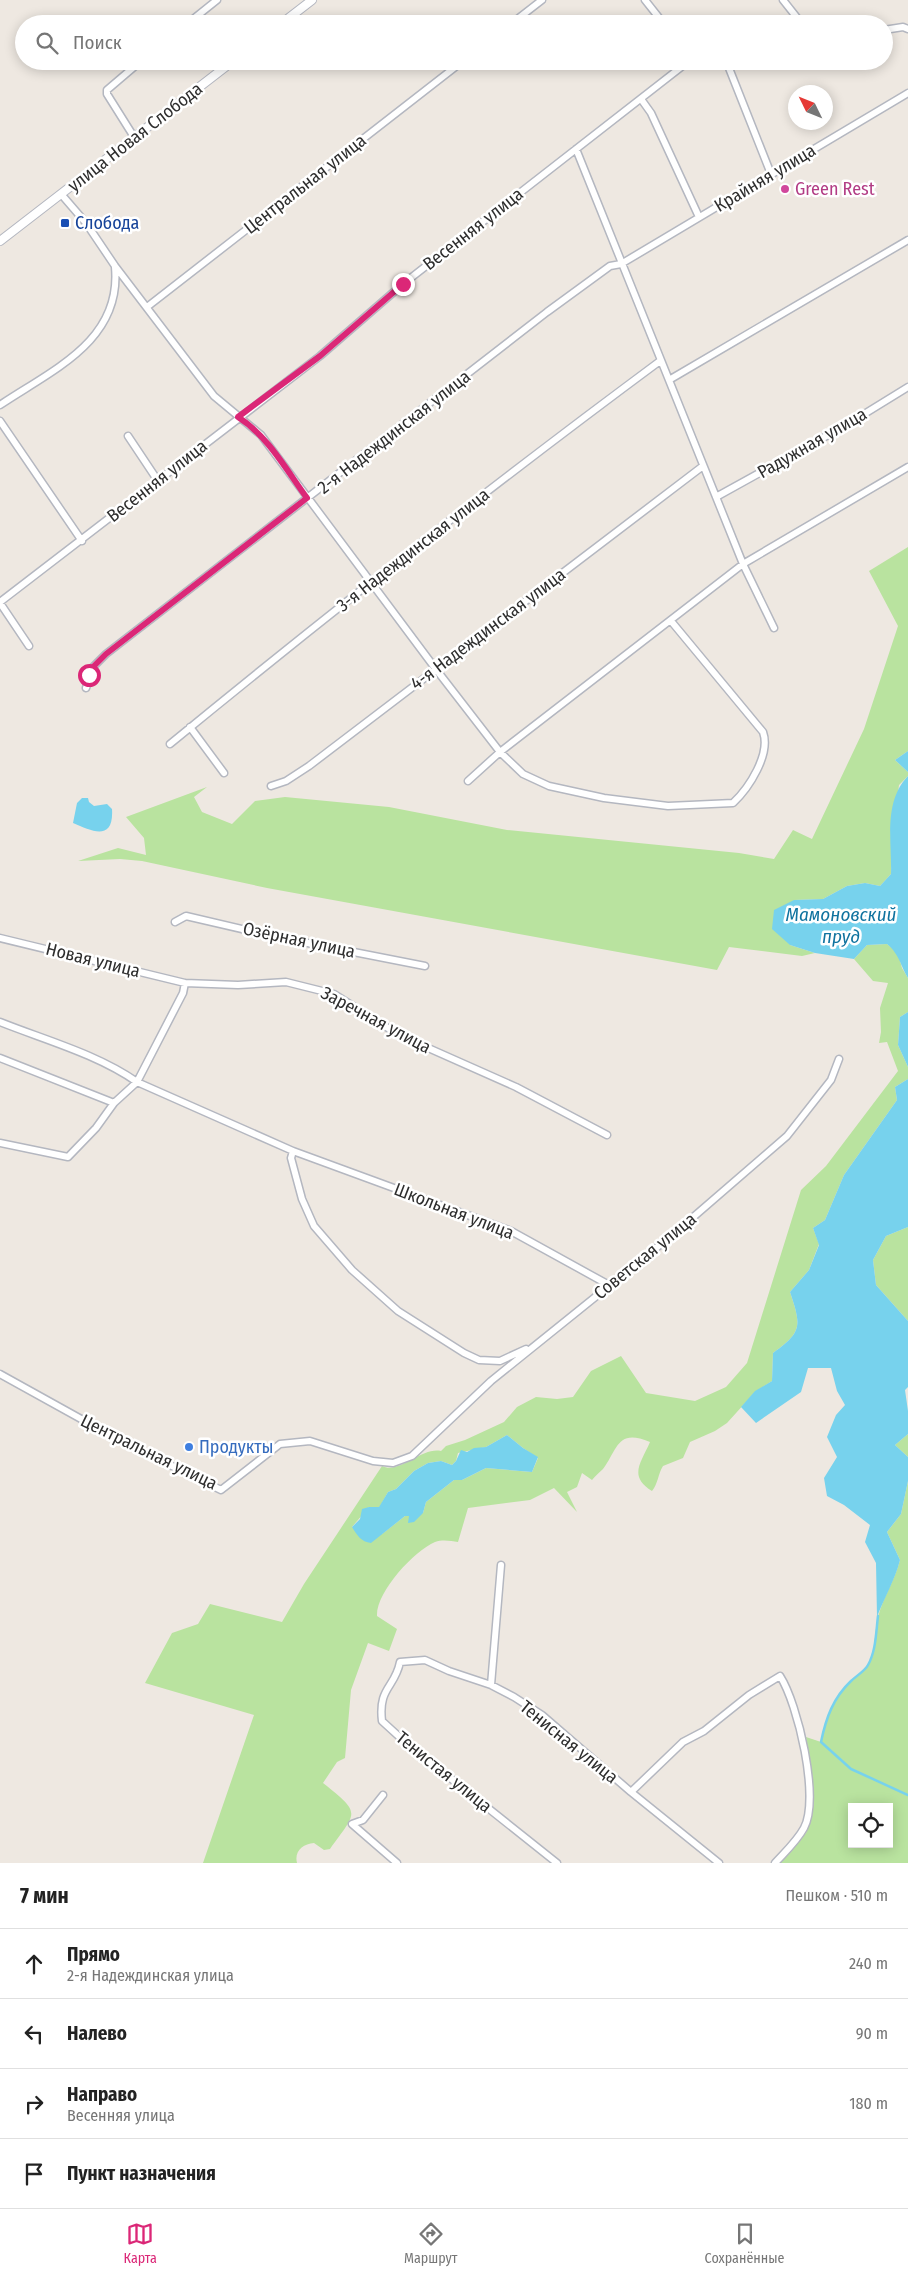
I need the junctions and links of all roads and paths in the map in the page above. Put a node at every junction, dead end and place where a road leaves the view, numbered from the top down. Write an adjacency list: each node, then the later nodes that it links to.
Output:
1 (217, 0): 6 (street)
2 (312, 0): 7 (street)
3 (542, 0): 8 (street)
4 (645, 0): 9 (street)
5 (783, 0): 10 (street)
6 (198, 15)
7 (293, 15)
8 (523, 15)
9 (657, 15)
10 (795, 15)
11 (893, 29): 12 (street)
12 (908, 29)
13 (130, 70): 20 (street)
14 (221, 70): 20 (street, улица Новая Слобода)
15 (451, 70): 29 (street, Центральная улица)
16 (677, 70): 19 (street, Весенняя улица)
17 (730, 70): 22 (street)
18 (908, 93): 22 (street, Крайняя улица)
19 (640, 99): 21 (street, Весенняя улица); 24 (street)
20 (134, 137): 23 (street, улица Новая Слобода)
21 (576, 149): 27 (street); 34 (street, Весенняя улица)
22 (771, 174): 24 (street, Крайняя улица)
23 (61, 194): 26 (street, улица Новая Слобода); 28 (street)
24 (698, 217): 27 (street, Крайняя улица)
25 (908, 240): 31 (street)
26 (0, 241)
27 (622, 264): 30 (street); 41 (street, 2-я Надеждинская улица)
28 (115, 266): 29 (street); 33 (street)
29 (147, 307): 34 (street)
30 (660, 361): 31 (street); 44 (street, 3-я Надеждинская улица)
31 (669, 380): 37 (street)
32 (908, 387): 40 (street, Радужная улица)
33 (0, 405)
34 (238, 417): 39 (street, Весенняя улица); 41 (street)
35 (0, 421): 42 (street)
36 (128, 436): 39 (street)
37 (703, 466): 40 (street); 49 (street, 4-я Надеждинская улица)
38 (908, 467): 43 (street)
39 (158, 481): 42 (street, Весенняя улица)
40 (716, 497): 43 (street)
41 (307, 498): 44 (street); 50 (street, 2-я Надеждинская улица)
42 (82, 541): 45 (street, Весенняя улица)
43 (743, 564): 46 (street); 47 (street)
44 (372, 582): 49 (street); 51 (street, 3-я Надеждинская улица)
45 (0, 602): 48 (street)
46 (671, 620): 53 (street); 53 (street)
47 (774, 628)
48 (29, 646)
49 (435, 668): 53 (street); 56 (street, 4-я Надеждинская улица)
50 (86, 688)
51 (190, 727): 52 (street, 3-я Надеждинская улица); 54 (street)
52 (170, 744)
53 (500, 752): 55 (street)
54 (224, 772)
55 (468, 781)
56 (271, 786)
57 (175, 922): 59 (street, Озёрная улица)
58 (0, 938): 60 (street, Новая улица)
59 (425, 966)
60 (185, 983): 64 (street); 66 (street, Заречная улица)
61 (0, 1022): 64 (street, Школьная улица)
62 (0, 1058): 65 (street)
63 (839, 1059): 69 (street, Советская улица)
64 (137, 1082): 65 (street); 68 (street, Школьная улица)
65 (114, 1103): 67 (street)
66 (607, 1135)
67 (0, 1143)
68 (293, 1151): 69 (street, Школьная улица); 70 (street)
69 (609, 1284): 70 (street, Советская улица)
70 (552, 1334): 72 (street, Советская улица)
71 (0, 1374): 72 (street, Центральная улица)
72 (433, 1439)
73 (501, 1565): 75 (street)
74 (400, 1662): 75 (street, Тенисная улица); 79 (street, Тенистая улица)
75 (491, 1685): 76 (street, Тенисная улица)
76 (631, 1792): 80 (street, Тенисная улица); 81 (street)
77 (383, 1796): 78 (street)
78 (397, 1863)
79 (557, 1863)
80 (720, 1863)
81 (775, 1863)

